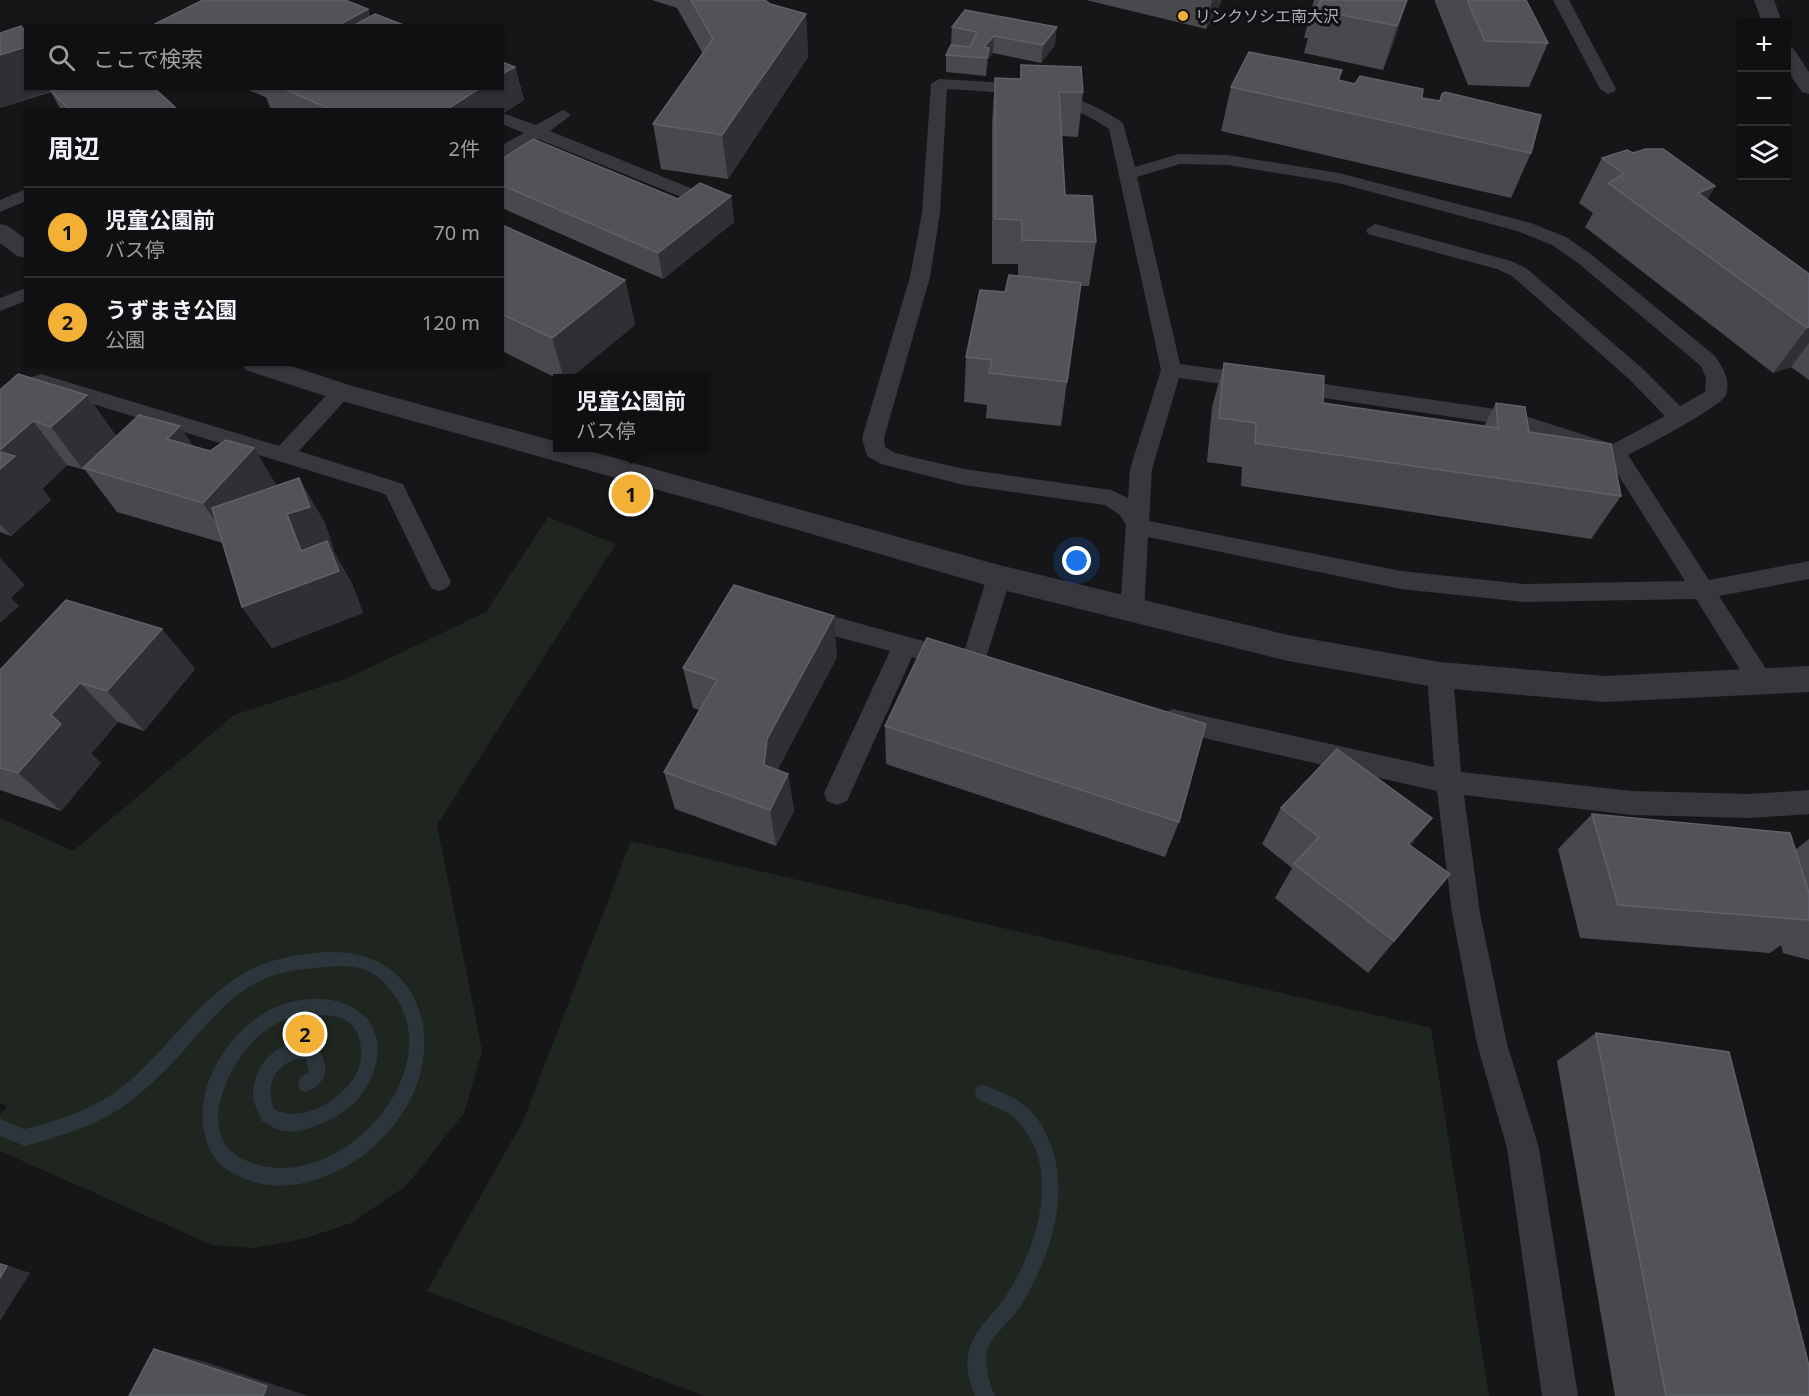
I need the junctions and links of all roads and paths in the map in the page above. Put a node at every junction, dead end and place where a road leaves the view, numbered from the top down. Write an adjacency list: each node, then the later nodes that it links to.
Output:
1 (1561, 0): 6 (lane)
2 (1764, 0): 3 (street)
3 (1771, 18)
4 (1791, 60): 5 (street)
5 (1809, 88)
6 (1608, 89)
7 (563, 115): 9 (lane)
8 (504, 119): 9 (lane)
9 (537, 132): 10 (lane); 14 (lane)
10 (504, 152)
11 (1128, 174): 21 (lane); 24 (lane); 29 (lane)
12 (24, 195): 13 (lane)
13 (0, 207)
14 (720, 216)
15 (1375, 230): 24 (lane)
16 (0, 231): 17 (street)
17 (24, 249)
18 (24, 295): 19 (lane)
19 (0, 305)
20 (261, 366): 22 (street)
21 (1171, 370): 27 (lane); 29 (lane)
22 (341, 392): 25 (street); 28 (lane)
23 (0, 408): 28 (lane)
24 (1678, 417): 27 (lane)
25 (553, 451)
26 (556, 452): 31 (street)
27 (1615, 452): 33 (lane)
28 (285, 453): 32 (lane)
29 (1138, 526): 33 (lane); 34 (lane)
30 (1809, 570): 33 (lane)
31 (999, 577): 34 (street); 36 (lane)
32 (439, 582)
33 (1704, 590): 39 (lane)
34 (1132, 611): 37 (street)
35 (821, 622): 36 (lane)
36 (905, 646): 42 (lane)
37 (1440, 675): 39 (street); 41 (lane)
38 (1809, 679): 39 (street)
39 (1761, 682)
40 (1153, 714): 41 (lane)
41 (1449, 782): 43 (lane); 44 (lane)
42 (837, 794)
43 (1809, 802)
44 (1560, 1396)

